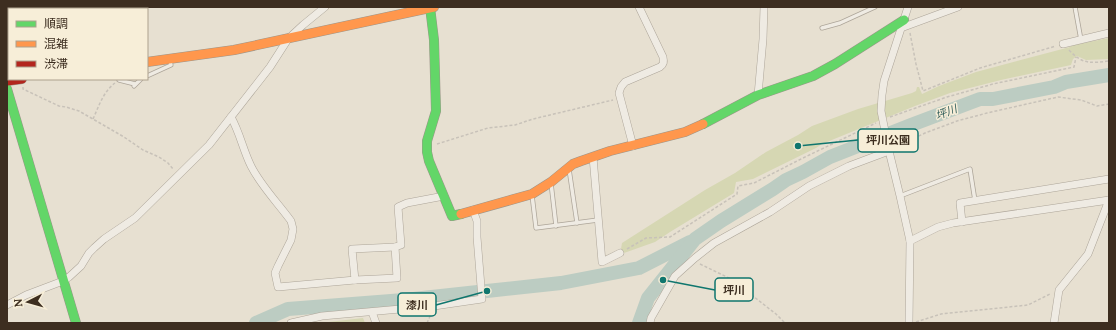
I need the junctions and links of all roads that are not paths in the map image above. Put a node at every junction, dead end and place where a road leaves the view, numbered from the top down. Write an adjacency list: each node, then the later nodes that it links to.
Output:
1 (324, 7): 12 (street)
2 (432, 7): 12 (street); 31 (street)
3 (639, 7): 23 (street)
4 (764, 7): 21 (street)
5 (875, 7): 10 (lane)
6 (908, 7): 9 (street)
7 (958, 7): 9 (street)
8 (1075, 7): 13 (lane)
9 (905, 24): 21 (street); 24 (street)
10 (822, 28)
11 (1109, 33): 13 (street)
12 (288, 39): 15 (street); 22 (street)
13 (1081, 40): 14 (street)
14 (1064, 44)
15 (170, 59): 16 (street); 17 (lane)
16 (148, 62)
17 (148, 76)
18 (119, 80): 19 (lane)
19 (140, 80)
20 (7, 89): 44 (street)
21 (758, 95): 23 (street)
22 (231, 117): 43 (street); 44 (street)
23 (633, 146): 25 (street)
24 (888, 151): 32 (street); 50 (street)
25 (593, 157): 26 (street); 36 (street)
26 (569, 168): 28 (street); 38 (lane)
27 (1109, 179): 29 (street); 34 (street)
28 (551, 182): 30 (street); 39 (lane)
29 (1109, 182)
30 (532, 194): 35 (street); 39 (lane)
31 (444, 196): 35 (street); 41 (street)
32 (900, 196): 34 (lane); 40 (street)
33 (1109, 200): 37 (street); 52 (street)
34 (975, 201): 37 (street)
35 (474, 210): 46 (street)
36 (598, 220): 38 (lane); 42 (street)
37 (962, 222): 40 (street)
38 (577, 223): 39 (lane)
39 (556, 226)
40 (910, 241): 51 (street)
41 (395, 247): 43 (street); 43 (street)
42 (620, 253)
43 (355, 280)
44 (63, 281): 45 (street); 47 (street)
45 (7, 305)
46 (372, 312): 48 (street); 49 (street)
47 (76, 323)
48 (293, 323)
49 (376, 323)
50 (650, 323)
51 (909, 323)
52 (1054, 323)

